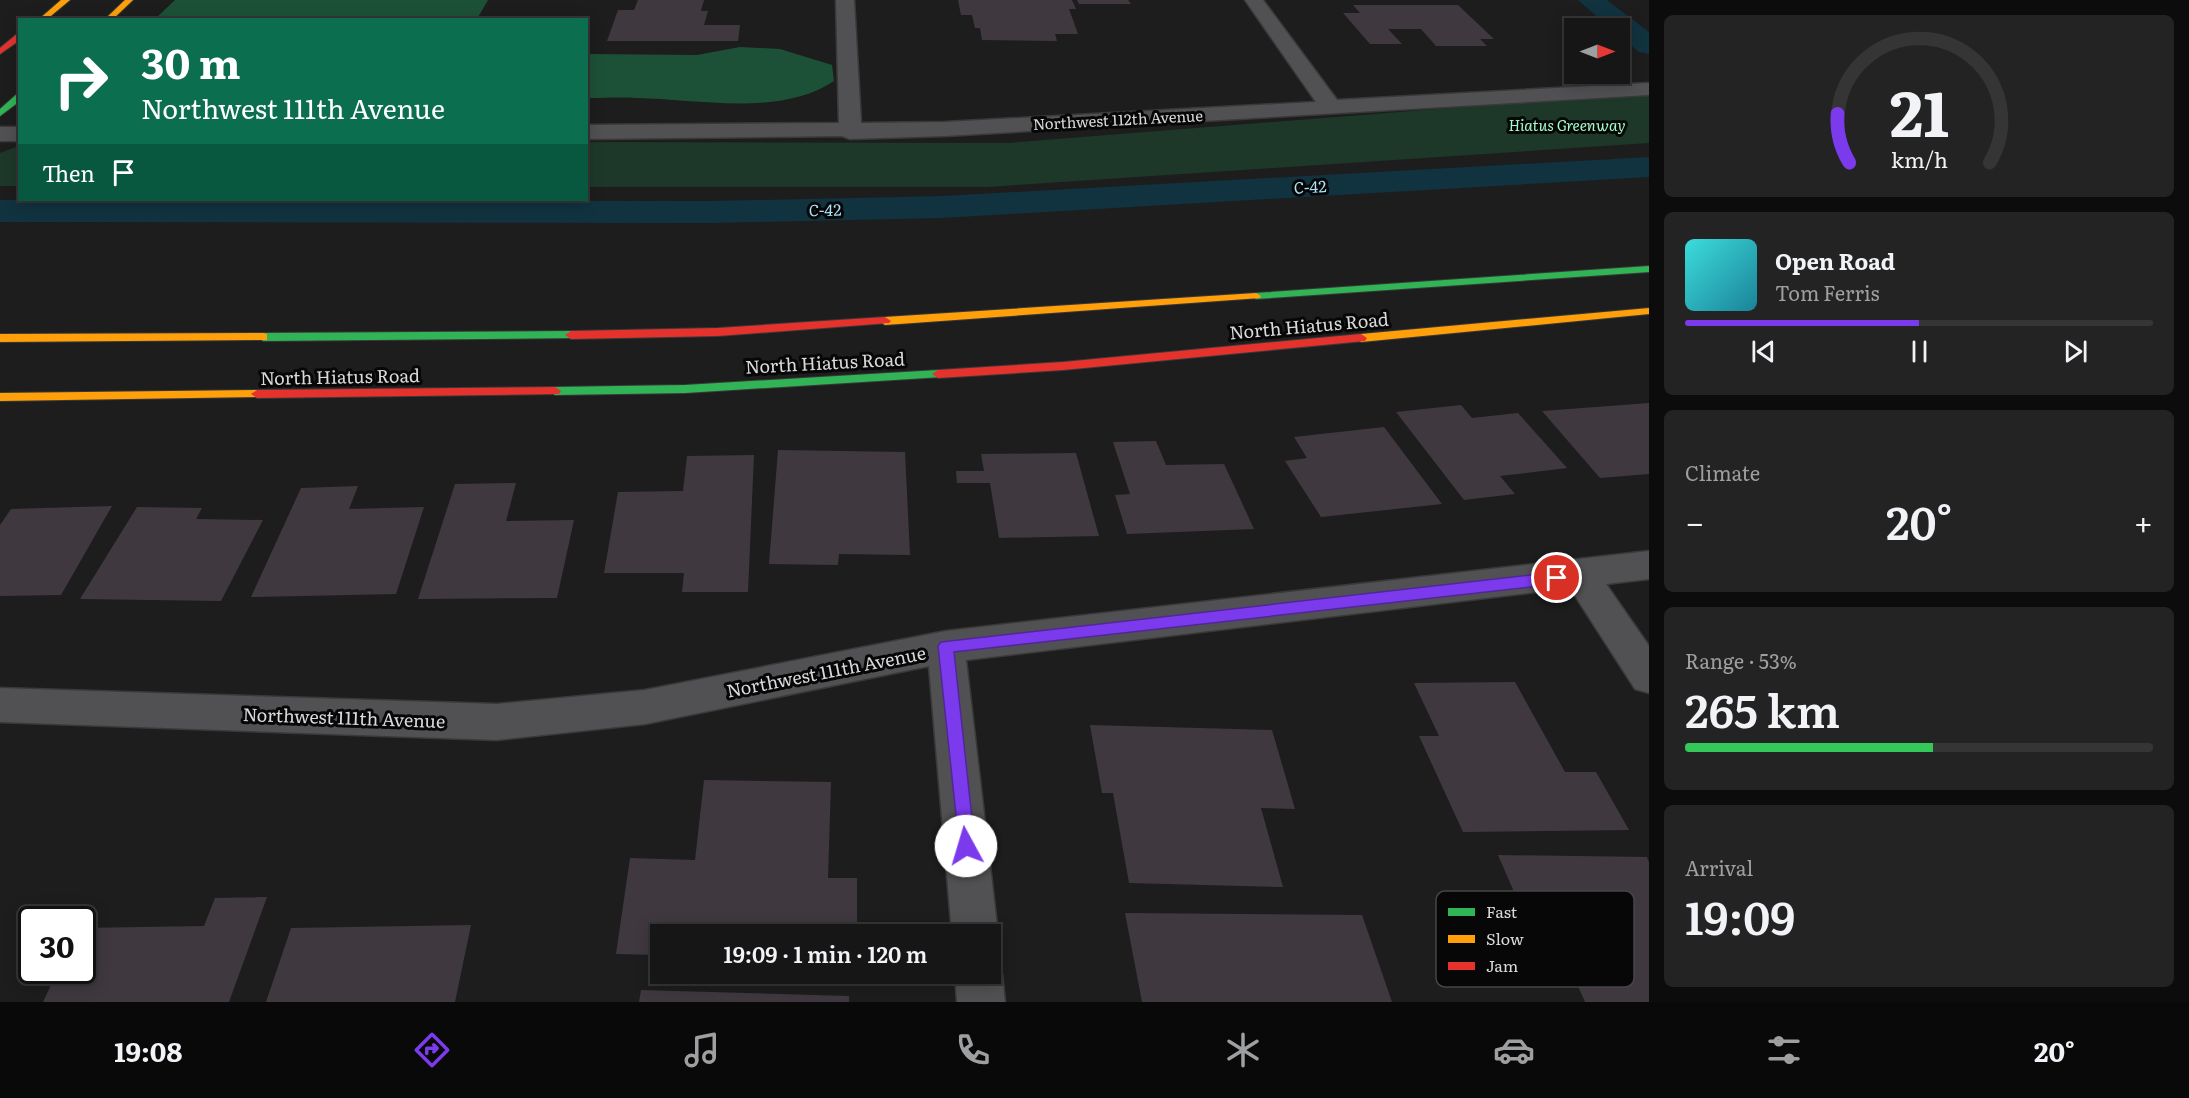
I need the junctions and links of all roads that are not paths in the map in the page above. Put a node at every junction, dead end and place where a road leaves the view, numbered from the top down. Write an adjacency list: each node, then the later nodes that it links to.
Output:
1 (66, 0): 5 (main road)
2 (129, 0): 6 (main road)
3 (845, 0): 14 (street)
4 (1254, 0): 11 (street)
5 (44, 18)
6 (109, 18)
7 (18, 38): 8 (main road)
8 (0, 52)
9 (1649, 89): 11 (street, Northwest 112th Avenue)
10 (18, 98): 12 (main road)
11 (1330, 107): 14 (street, Northwest 112th Avenue)
12 (0, 113)
13 (588, 132): 14 (street, Northwest 112th Avenue)
14 (850, 132)
15 (0, 134): 16 (street)
16 (18, 134)
17 (1649, 269): 19 (main road, North Hiatus Road)
18 (1649, 311): 20 (main road, North Hiatus Road)
19 (0, 338)
20 (0, 397)
21 (1649, 565): 22 (street, Northwest 111th Avenue)
22 (1580, 576): 23 (street, Northwest 111th Avenue); 24 (street)
23 (946, 646): 25 (street, Northwest 111th Avenue); 26 (street)
24 (1649, 677)
25 (0, 705)
26 (974, 924)
27 (979, 984): 28 (street)
28 (981, 1002)

